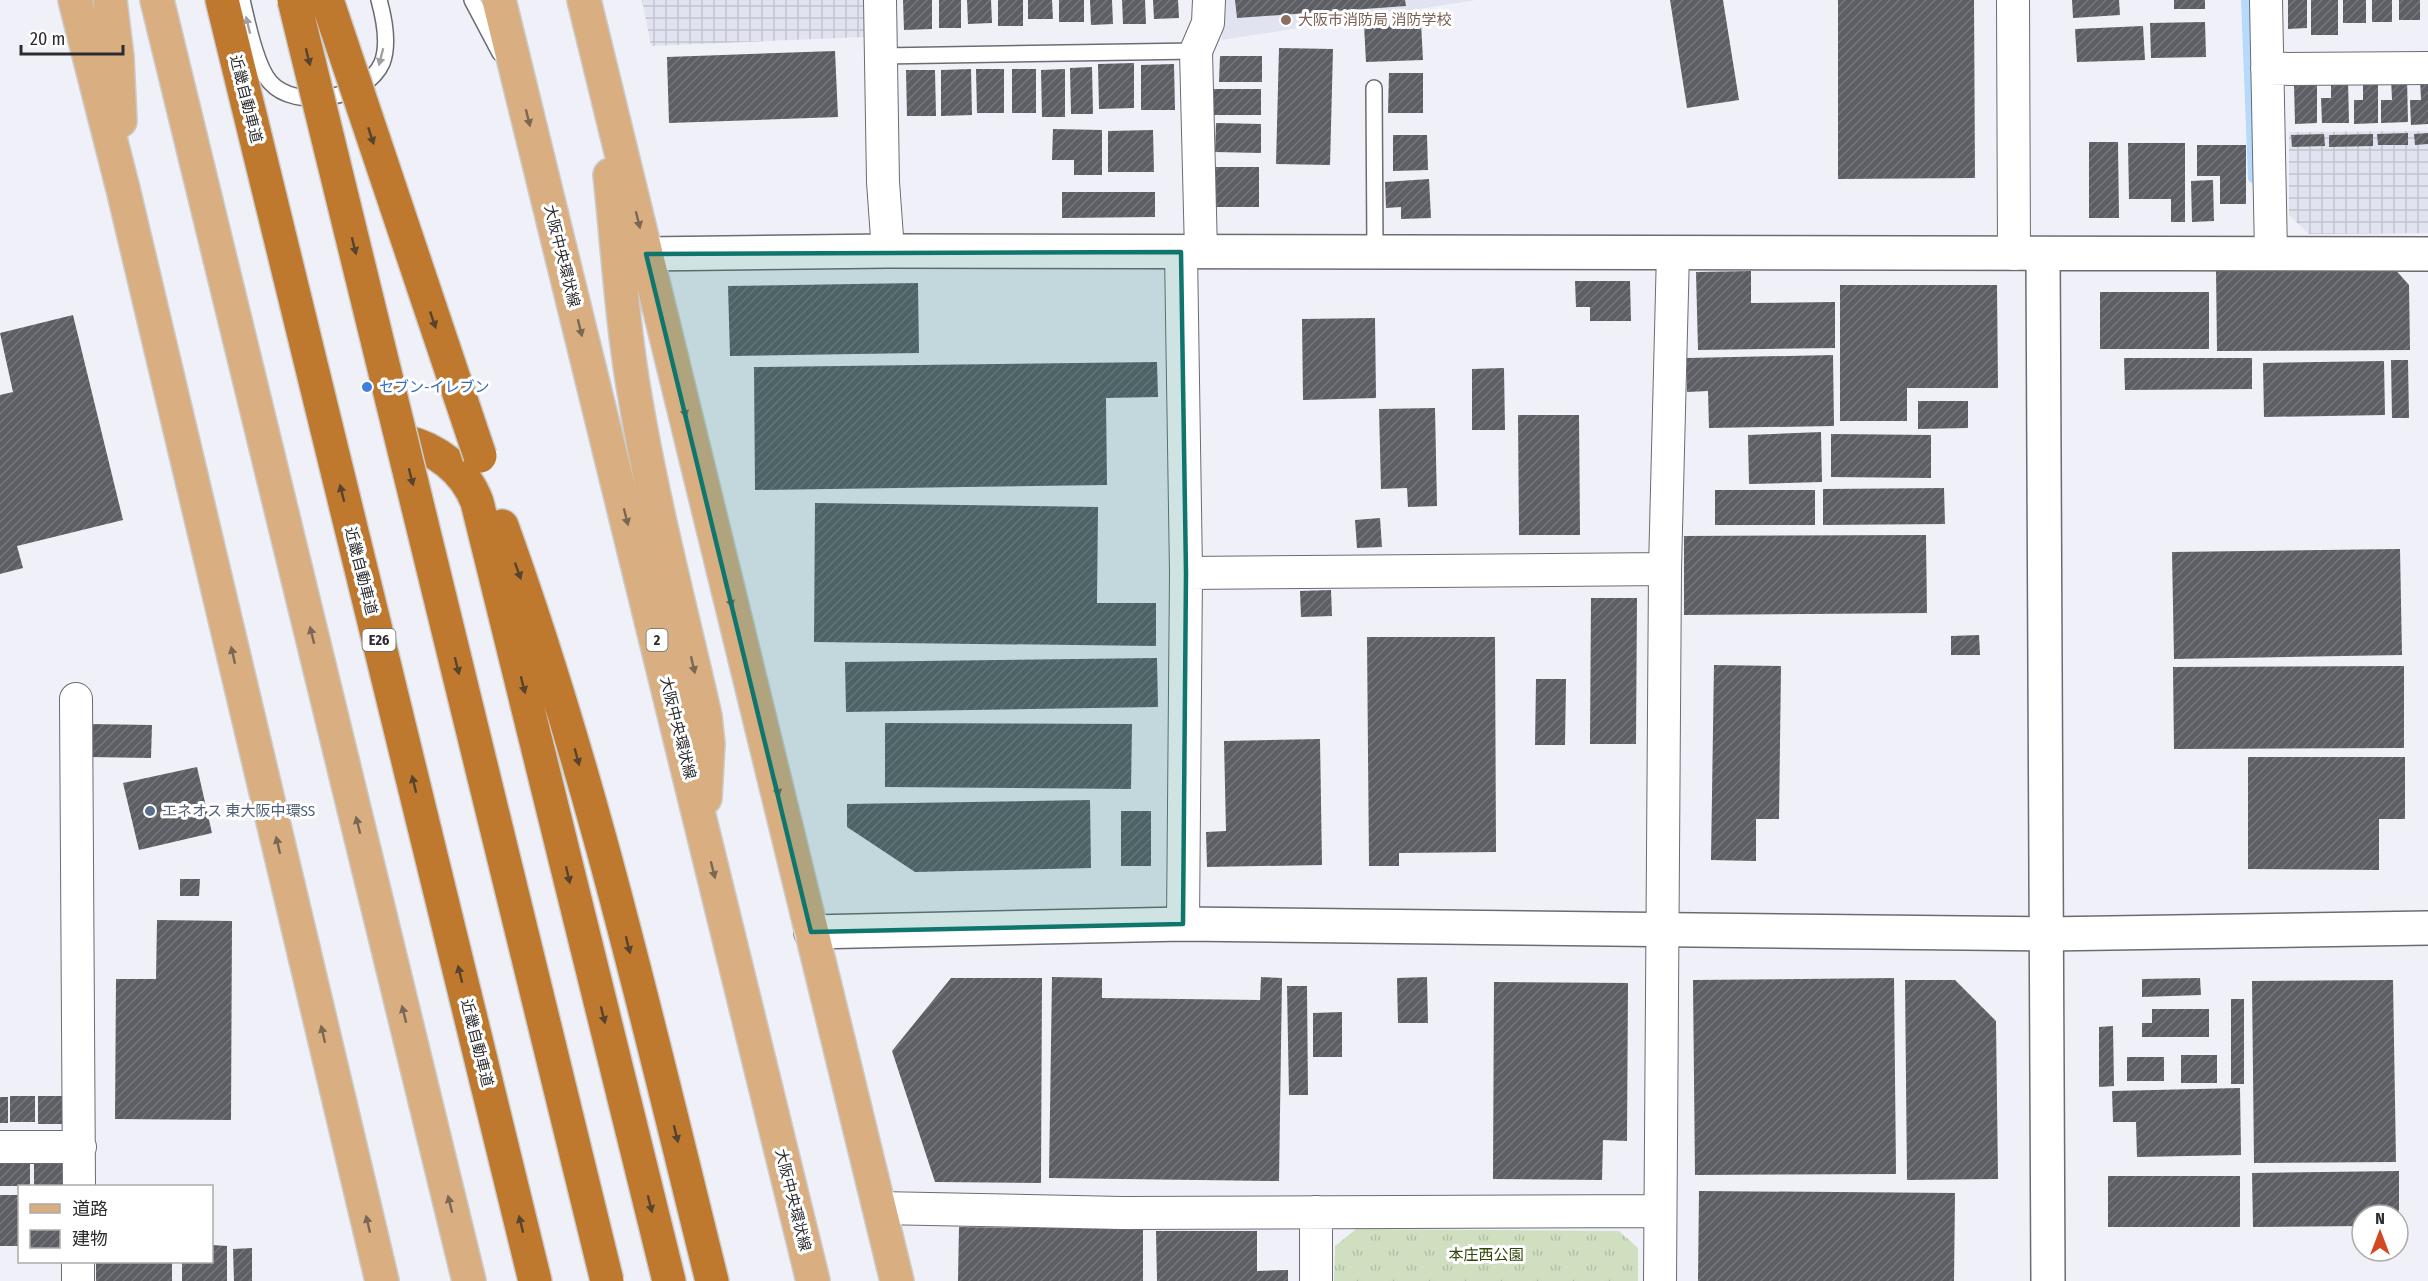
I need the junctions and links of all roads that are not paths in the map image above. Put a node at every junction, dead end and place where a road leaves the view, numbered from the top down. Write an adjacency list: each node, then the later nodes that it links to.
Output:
1 (75, 0): 23 (main road)
2 (110, 0): 23 (main road)
3 (157, 0): 51 (main road, one-way to 3)
4 (222, 0): 52 (highway, 近畿自動車道 / E26, one-way to 4)
5 (242, 0): 8 (lane, one-way to 5)
6 (294, 0): 53 (highway, one-way to 53, bridge)
7 (327, 0): 55 (highway, one-way to 55, bridge)
8 (379, 0)
9 (472, 0): 21 (lane)
10 (499, 0): 21 (main road, 大阪中央環状線 / 2)
11 (584, 0): 19 (main road)
12 (880, 0): 17 (street)
13 (1209, 0): 16 (street)
14 (2013, 0): 29 (street)
15 (2266, 0): 20 (street)
16 (1196, 51): 17 (lane); 25 (street)
17 (881, 56): 24 (street)
18 (2428, 68): 20 (street)
19 (601, 69): 28 (main road, one-way to 28); 36 (main road, one-way to 36)
20 (2267, 69): 30 (street)
21 (520, 87): 36 (main road, 大阪中央環状線 / 2, one-way to 36)
22 (1374, 88): 26 (lane)
23 (123, 189): 50 (main road, one-way to 23)
24 (888, 251): 25 (street); 28 (street)
25 (1191, 252): 26 (street); 34 (street)
26 (1375, 252): 27 (street)
27 (1673, 252): 29 (street); 33 (street)
28 (646, 254): 40 (main road, one-way to 40)
29 (2028, 254): 30 (street); 41 (street)
30 (2271, 254): 31 (street)
31 (2428, 254)
32 (404, 441): 54 (highway, one-way to 54)
33 (1665, 569): 34 (street); 39 (street)
34 (1186, 573): 37 (street)
35 (76, 699): 43 (street)
36 (704, 832): 56 (main road, 大阪中央環状線 / 2, one-way to 56)
37 (1183, 924): 39 (street); 40 (street)
38 (2428, 928): 41 (street)
39 (1661, 929): 41 (street); 46 (street)
40 (812, 932): 45 (main road)
41 (2046, 934): 60 (street)
42 (0, 1147): 43 (street)
43 (80, 1147): 44 (street)
44 (79, 1185)
45 (879, 1208): 47 (street); 57 (main road)
46 (1660, 1211): 47 (street); 59 (street)
47 (1316, 1212): 58 (street)
48 (78, 1263): 49 (street)
49 (78, 1281)
50 (382, 1281)
51 (469, 1281)
52 (535, 1281)
53 (607, 1281)
54 (669, 1281)
55 (712, 1281)
56 (813, 1281)
57 (897, 1281)
58 (1316, 1281)
59 (1660, 1281)
60 (2048, 1281)

